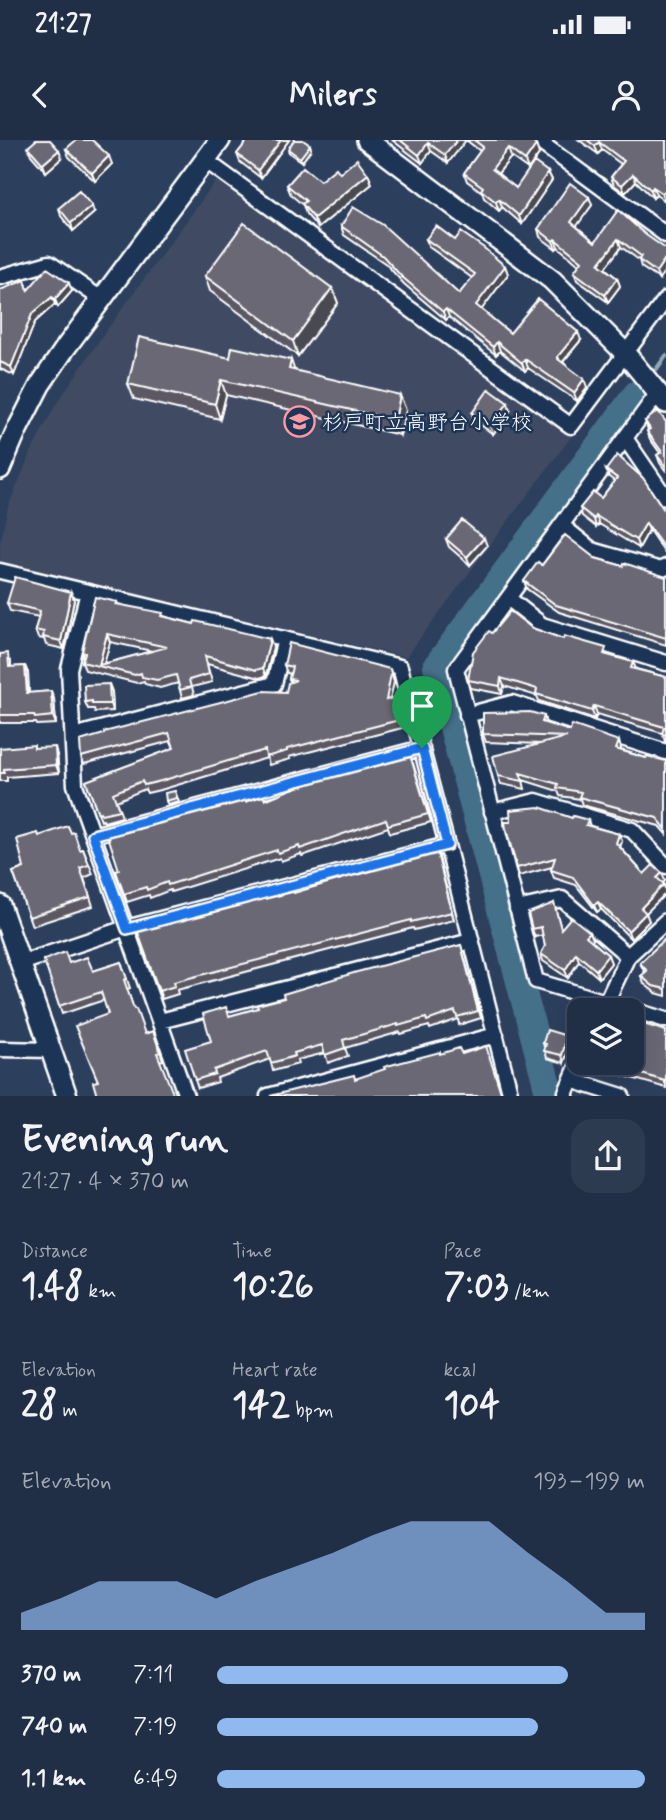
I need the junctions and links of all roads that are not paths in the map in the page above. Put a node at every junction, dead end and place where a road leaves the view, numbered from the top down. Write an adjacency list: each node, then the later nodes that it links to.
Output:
1 (220, 140): 4 (street)
2 (367, 140): 9 (street)
3 (537, 140): 5 (street)
4 (205, 160): 7 (street); 9 (street)
5 (666, 235)
6 (0, 278): 7 (street)
7 (101, 299): 12 (street)
8 (666, 299): 9 (street)
9 (625, 353): 10 (street)
10 (662, 398): 11 (street)
11 (625, 438): 13 (street); 14 (street)
12 (0, 469)
13 (666, 498)
14 (561, 525): 15 (street); 18 (street)
15 (666, 567)
16 (0, 571): 17 (street)
17 (88, 592): 19 (street); 22 (street)
18 (508, 598): 20 (street); 21 (street)
19 (285, 639): 22 (street); 23 (street)
20 (666, 663)
21 (467, 715): 24 (street); 25 (street)
22 (73, 736): 26 (street)
23 (422, 748): 26 (street); 27 (street)
24 (666, 752)
25 (492, 812): 28 (street); 30 (street)
26 (93, 835): 32 (street)
27 (447, 845): 32 (street); 33 (street)
28 (666, 866)
29 (0, 905): 35 (street)
30 (517, 909): 34 (street); 36 (street)
31 (666, 921): 34 (street)
32 (127, 929): 35 (street); 40 (street)
33 (471, 941): 40 (street); 41 (street)
34 (628, 956): 37 (street)
35 (21, 963): 43 (street)
36 (583, 998)
37 (609, 998)
38 (644, 1015): 39 (street)
39 (666, 1020)
40 (160, 1021): 47 (street)
41 (496, 1035): 48 (street); 49 (street)
42 (0, 1049): 43 (street)
43 (51, 1050): 46 (street)
44 (573, 1075): 45 (street)
45 (571, 1080): 50 (street); 51 (street)
46 (67, 1096)
47 (186, 1096)
48 (268, 1096)
49 (512, 1096)
50 (566, 1096)
51 (622, 1096)

